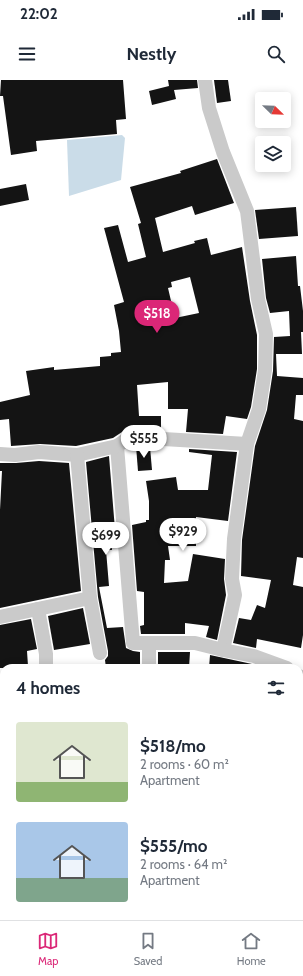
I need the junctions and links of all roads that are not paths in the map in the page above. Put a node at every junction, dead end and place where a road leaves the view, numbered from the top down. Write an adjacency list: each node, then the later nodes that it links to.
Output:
1 (205, 80): 2 (street)
2 (247, 444): 3 (street); 10 (street)
3 (117, 446): 5 (street); 9 (street)
4 (0, 454): 5 (street)
5 (77, 455): 6 (street)
6 (90, 598): 7 (street); 11 (street)
7 (38, 609): 8 (street); 12 (street)
8 (0, 617)
9 (150, 643): 10 (street); 13 (street)
10 (223, 650): 14 (street)
11 (100, 653)
12 (46, 664)
13 (150, 664)
14 (277, 664)

